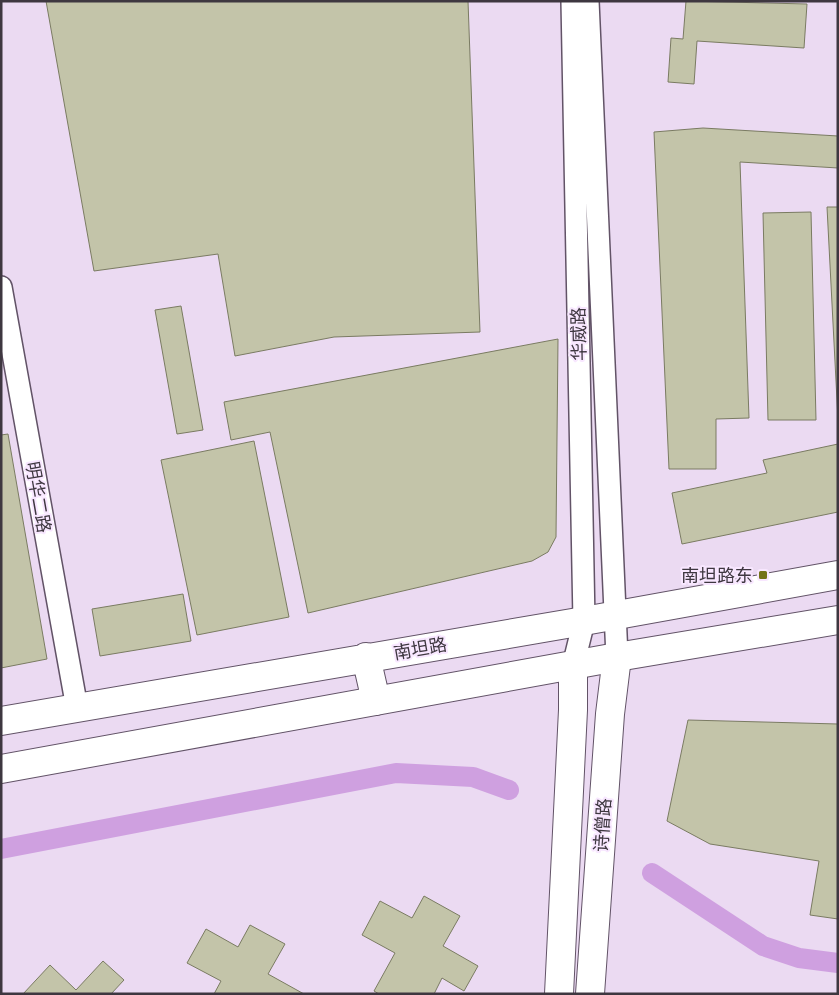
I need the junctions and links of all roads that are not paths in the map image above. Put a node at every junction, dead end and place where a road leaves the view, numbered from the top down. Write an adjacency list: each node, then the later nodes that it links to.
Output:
1 (572, 1): 7 (street, 华威路)
2 (588, 1): 5 (street)
3 (1, 287): 12 (street, 明华二路)
4 (838, 575): 5 (main road, 南坦路)
5 (614, 614): 7 (main road, 南坦路); 9 (street)
6 (838, 620): 9 (main road)
7 (584, 621): 8 (main road, 南坦路); 10 (street, 华威路)
8 (366, 657): 11 (main road); 12 (main road, 南坦路)
9 (617, 657): 10 (main road); 16 (main road, 诗僧路)
10 (573, 666): 11 (main road); 15 (main road, 诗僧路)
11 (376, 701): 14 (main road)
12 (77, 708): 13 (main road, 南坦路)
13 (1, 721)
14 (1, 769)
15 (559, 994)
16 (590, 994)

